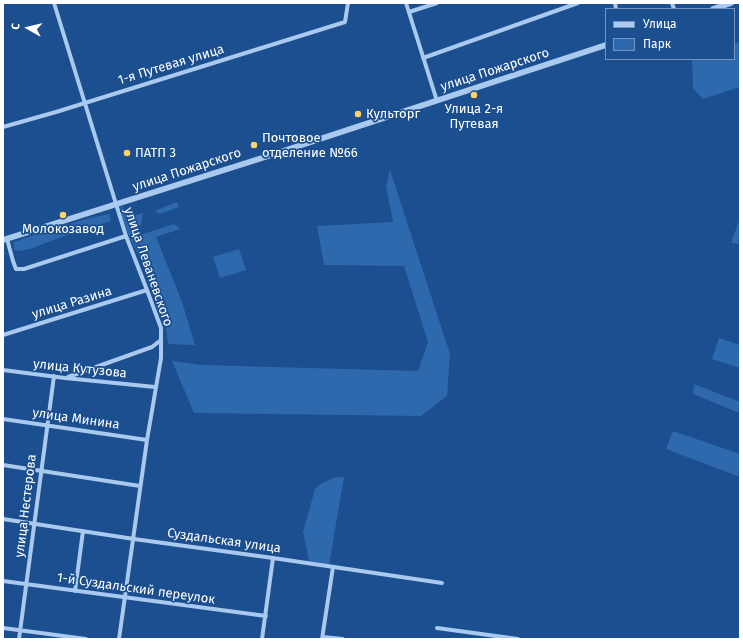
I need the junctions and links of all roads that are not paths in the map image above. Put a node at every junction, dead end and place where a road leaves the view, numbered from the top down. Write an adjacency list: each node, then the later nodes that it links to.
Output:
1 (54, 3): 12 (street, улица Леваневского)
2 (348, 3): 12 (street, 1-я Путевая улица)
3 (406, 3): 8 (street)
4 (437, 3): 8 (street)
5 (578, 3): 10 (street)
6 (731, 3): 7 (street)
7 (716, 8)
8 (409, 12): 10 (street)
9 (605, 45): 11 (street, улица Пожарского)
10 (423, 58): 11 (street)
11 (437, 101): 14 (street, улица Пожарского)
12 (85, 102): 13 (street, 1-я Путевая улица); 14 (street, улица Леваневского)
13 (3, 127)
14 (116, 204): 15 (street, улица Леваневского); 16 (street, улица Пожарского)
15 (126, 236): 16 (street); 17 (street, улица Леваневского)
16 (5, 239)
17 (147, 290): 18 (street, улица Разина); 19 (street, улица Леваневского)
18 (3, 335)
19 (161, 340): 22 (street); 23 (street, улица Леваневского)
20 (3, 370): 21 (street, улица Кутузова)
21 (54, 376): 22 (street, улица Кутузова); 25 (street, улица Нестерова)
22 (66, 378): 23 (street, улица Кутузова)
23 (156, 387): 26 (street, улица Леваневского)
24 (3, 419): 25 (street, улица Минина)
25 (47, 425): 26 (street, улица Минина); 28 (street, улица Нестерова)
26 (147, 440): 29 (street, улица Леваневского)
27 (3, 465): 28 (street)
28 (41, 470): 29 (street); 31 (street, улица Нестерова)
29 (140, 486): 33 (street, улица Леваневского)
30 (3, 519): 31 (street, Суздальская улица)
31 (33, 524): 32 (street, Суздальская улица); 38 (street, улица Нестерова)
32 (83, 531): 33 (street, Суздальская улица); 39 (street)
33 (134, 539): 34 (street, Суздальская улица); 40 (street, улица Леваневского)
34 (273, 558): 35 (street, Суздальская улица); 41 (street)
35 (333, 566): 37 (street, Суздальская улица); 45 (street)
36 (3, 582): 38 (street, 1-й Суздальский переулок)
37 (442, 583)
38 (26, 585): 39 (street, 1-й Суздальский переулок); 44 (street, улица Нестерова)
39 (75, 591): 40 (street, 1-й Суздальский переулок)
40 (125, 597): 41 (street, 1-й Суздальский переулок); 48 (street, улица Леваневского)
41 (266, 616): 49 (street)
42 (3, 628): 44 (street)
43 (437, 628): 51 (street)
44 (20, 631): 46 (street, улица Нестерова); 47 (street)
45 (323, 638): 50 (street)
46 (19, 639)
47 (86, 639)
48 (120, 639)
49 (262, 639)
50 (343, 639)
51 (518, 639)

